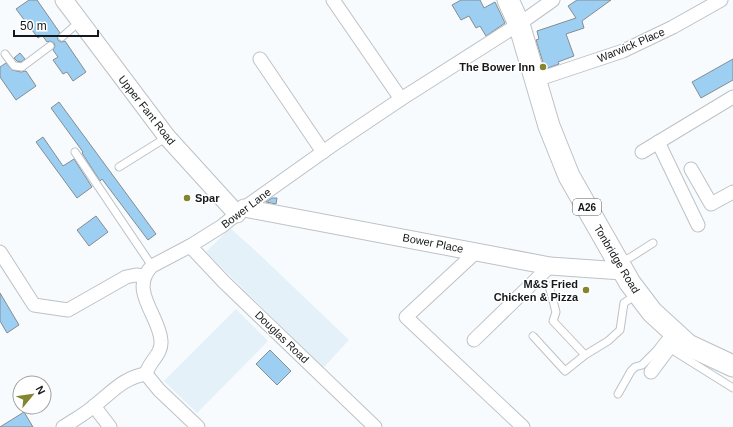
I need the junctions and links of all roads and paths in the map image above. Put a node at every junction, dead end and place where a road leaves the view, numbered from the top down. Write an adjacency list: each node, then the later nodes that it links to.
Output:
1 (64, 0): 6 (street, Upper Fant Road)
2 (333, 0): 14 (street)
3 (508, 0): 7 (main road, Tonbridge Road / A26)
4 (553, 0): 7 (street, Bower Lane)
5 (721, 0): 12 (street, Warwick Place)
6 (80, 22): 8 (lane); 15 (street, Upper Fant Road)
7 (519, 24): 12 (main road, Tonbridge Road / A26); 14 (street, Bower Lane)
8 (62, 37)
9 (50, 46): 10 (lane)
10 (5, 54)
11 (260, 59): 18 (street)
12 (536, 80): 30 (main road, Tonbridge Road / A26)
13 (733, 97): 16 (street)
14 (401, 99): 18 (street, Bower Lane)
15 (167, 137): 20 (lane); 23 (street, Upper Fant Road)
16 (658, 142): 19 (street); 24 (street)
17 (75, 152): 31 (lane)
18 (323, 152): 23 (street, Bower Lane)
19 (642, 152)
20 (119, 166)
21 (691, 169): 22 (street)
22 (733, 192)
23 (240, 211): 26 (street, Bower Lane); 28 (street, Bower Place)
24 (698, 225)
25 (653, 243): 30 (lane)
26 (190, 246): 31 (street, Bower Lane); 47 (street, Douglas Road)
27 (0, 252): 31 (street)
28 (476, 252): 29 (street, Bower Place); 48 (street)
29 (550, 266): 30 (street, Bower Place); 36 (street)
30 (620, 267): 33 (main road, Tonbridge Road / A26)
31 (148, 271): 40 (street)
32 (549, 286): 37 (lane)
33 (638, 294): 35 (main road, Tonbridge Road / A26); 37 (lane)
34 (533, 336): 37 (lane)
35 (673, 338): 38 (main road, Tonbridge Road / A26); 39 (street); 41 (lane); 42 (lane)
36 (474, 340)
37 (585, 355)
38 (733, 366)
39 (651, 372)
40 (146, 374): 43 (street); 46 (street)
41 (733, 388)
42 (618, 394)
43 (94, 406): 44 (street); 45 (street)
44 (64, 427)
45 (110, 427)
46 (198, 427)
47 (375, 427)
48 (523, 427)

